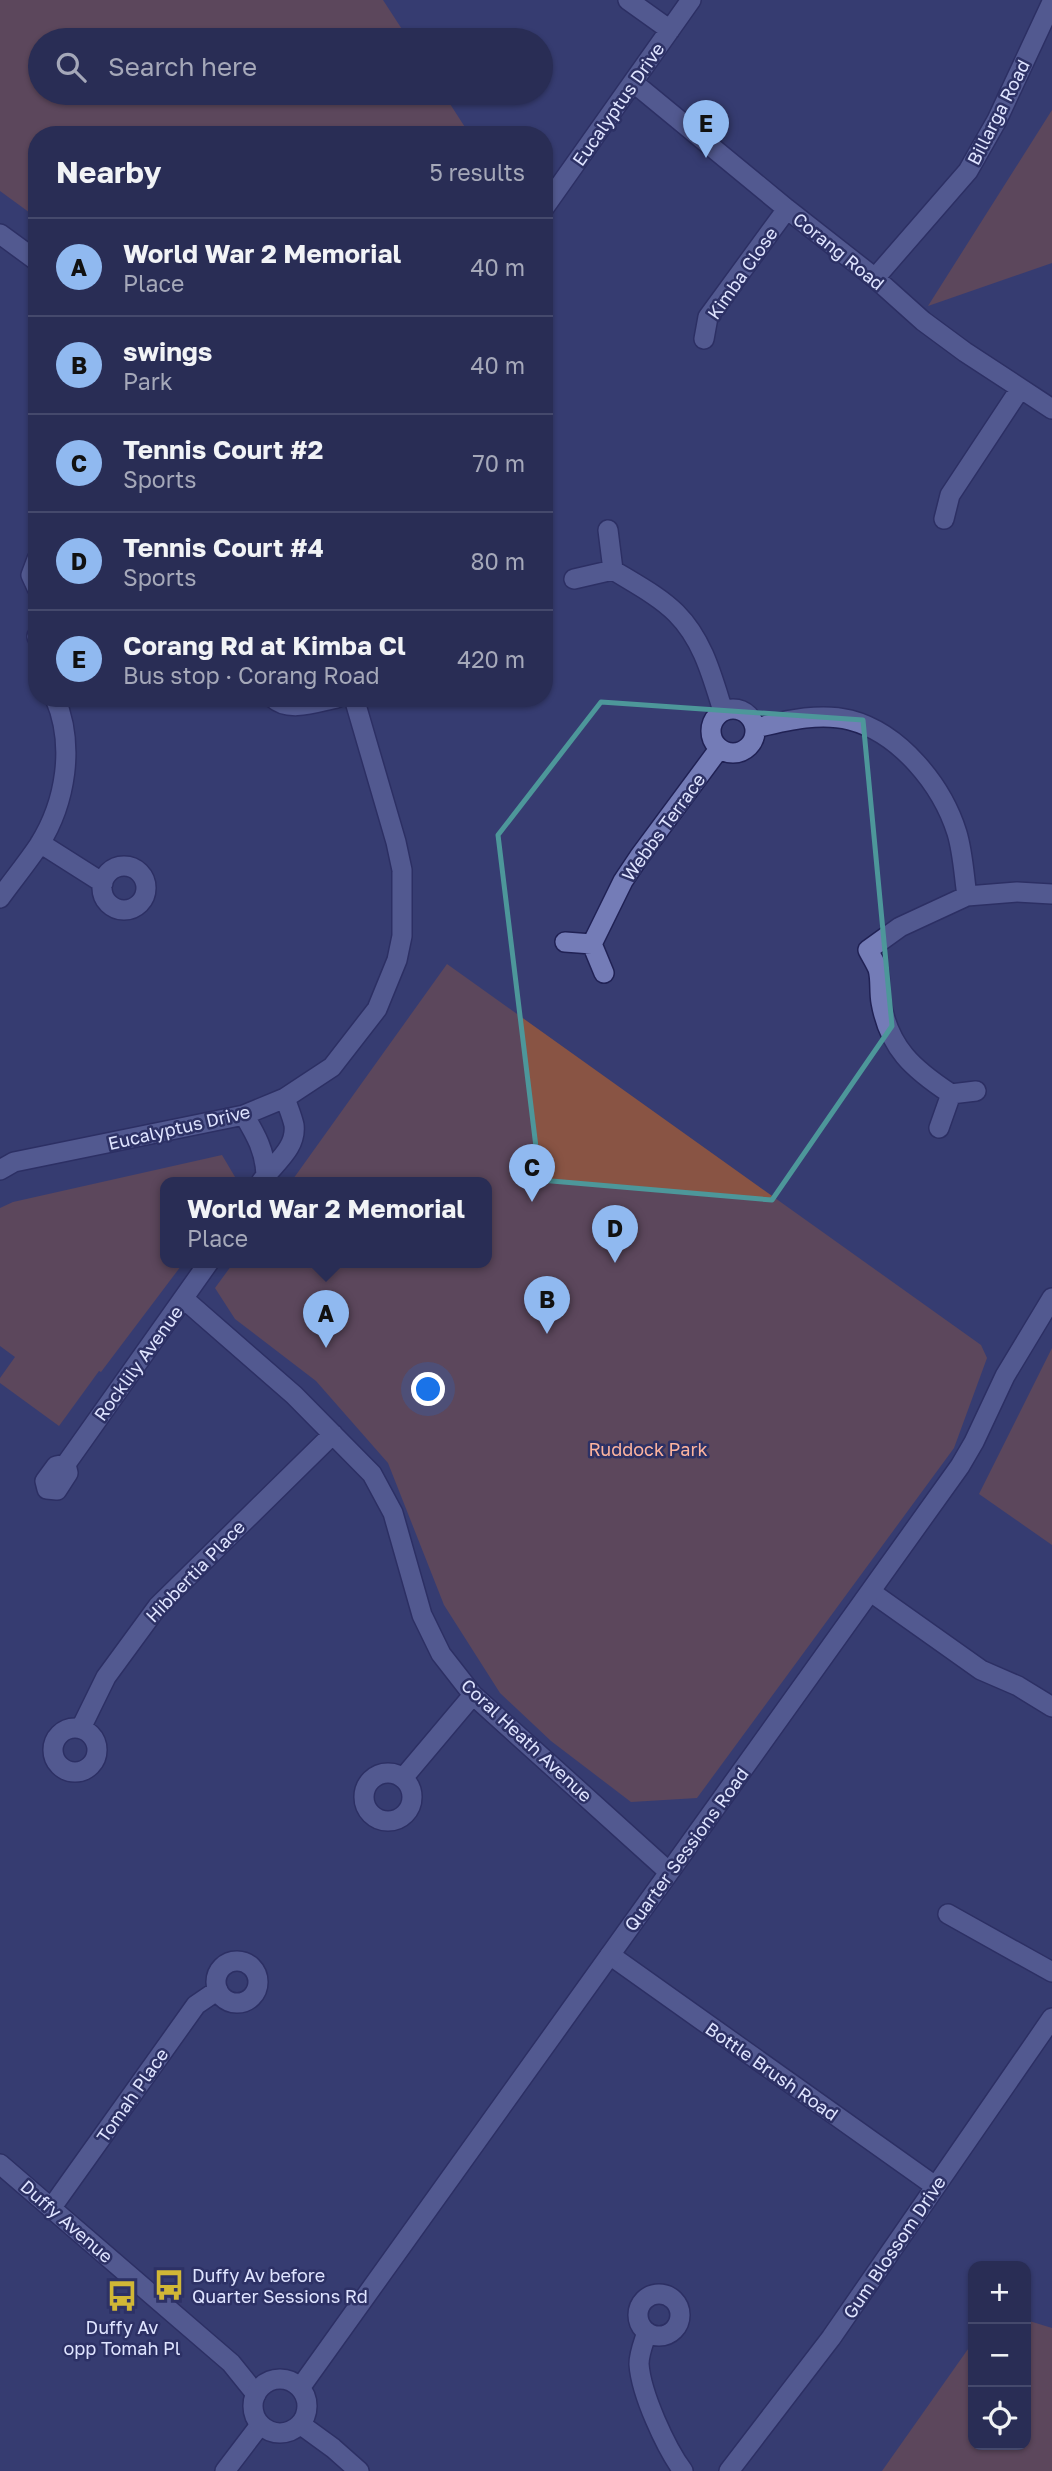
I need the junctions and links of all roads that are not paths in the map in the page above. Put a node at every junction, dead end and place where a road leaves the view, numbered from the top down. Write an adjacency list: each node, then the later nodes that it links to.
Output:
1 (628, 0): 4 (street)
2 (691, 0): 4 (street, Eucalyptus Drive)
3 (1052, 2): 10 (street, Billarga Road)
4 (670, 30): 5 (street, Eucalyptus Drive)
5 (634, 83): 6 (street, Eucalyptus Drive); 7 (street, Corang Road)
6 (553, 196)
7 (787, 209): 10 (street, Corang Road); 11 (street, Kimba Close)
8 (0, 234): 9 (street)
9 (28, 254)
10 (875, 278): 12 (street, Corang Road)
11 (704, 339)
12 (1020, 389): 13 (street, Corang Road); 14 (street)
13 (1052, 409)
14 (944, 519)
15 (608, 530): 16 (street)
16 (613, 570): 17 (street); 20 (street)
17 (574, 579)
18 (58, 707): 23 (street)
19 (358, 707): 33 (street, Eucalyptus Drive)
20 (723, 711): 21 (street); 22 (street)
21 (755, 728): 22 (street); 26 (street)
22 (719, 749): 29 (street, Webbs Terrace)
23 (40, 843): 24 (street); 27 (street)
24 (103, 883)
25 (1052, 894): 26 (street)
26 (967, 896): 32 (street)
27 (0, 898)
28 (565, 942): 29 (street)
29 (592, 944): 30 (street)
30 (604, 973)
31 (975, 1091): 32 (street)
32 (950, 1094): 35 (street)
33 (285, 1098): 34 (street, Eucalyptus Drive); 38 (street)
34 (244, 1115): 36 (street, Eucalyptus Drive); 37 (street)
35 (939, 1128)
36 (0, 1170)
37 (263, 1177)
38 (264, 1177)
39 (205, 1268): 41 (street, Rocklily Avenue)
40 (1052, 1298): 44 (street, Quarter Sessions Road)
41 (184, 1299): 42 (street, Coral Heath Avenue); 43 (street, Rocklily Avenue)
42 (333, 1434): 45 (street, Coral Heath Avenue); 47 (street, Hibbertia Place)
43 (66, 1464)
44 (871, 1592): 46 (street); 49 (street, Quarter Sessions Road)
45 (473, 1695): 48 (street); 49 (street, Coral Heath Avenue)
46 (1052, 1707)
47 (81, 1728)
48 (403, 1778)
49 (669, 1872): 51 (street, Quarter Sessions Road)
50 (948, 1914): 52 (street)
51 (610, 1955): 56 (street, Bottle Brush Road); 59 (street, Quarter Sessions Road)
52 (1052, 1972)
53 (218, 1990): 57 (street, Tomah Place)
54 (1052, 2018): 56 (street, Gum Blossom Drive)
55 (0, 2164): 57 (street, Duffy Avenue)
56 (935, 2186): 66 (street, Gum Blossom Drive)
57 (52, 2207): 60 (street, Duffy Avenue)
58 (647, 2332): 65 (street)
59 (300, 2388): 60 (street); 61 (street)
60 (256, 2394): 62 (street)
61 (300, 2424): 62 (street); 64 (street)
62 (260, 2425): 63 (street)
63 (225, 2471)
64 (359, 2471)
65 (683, 2471)
66 (729, 2471)

